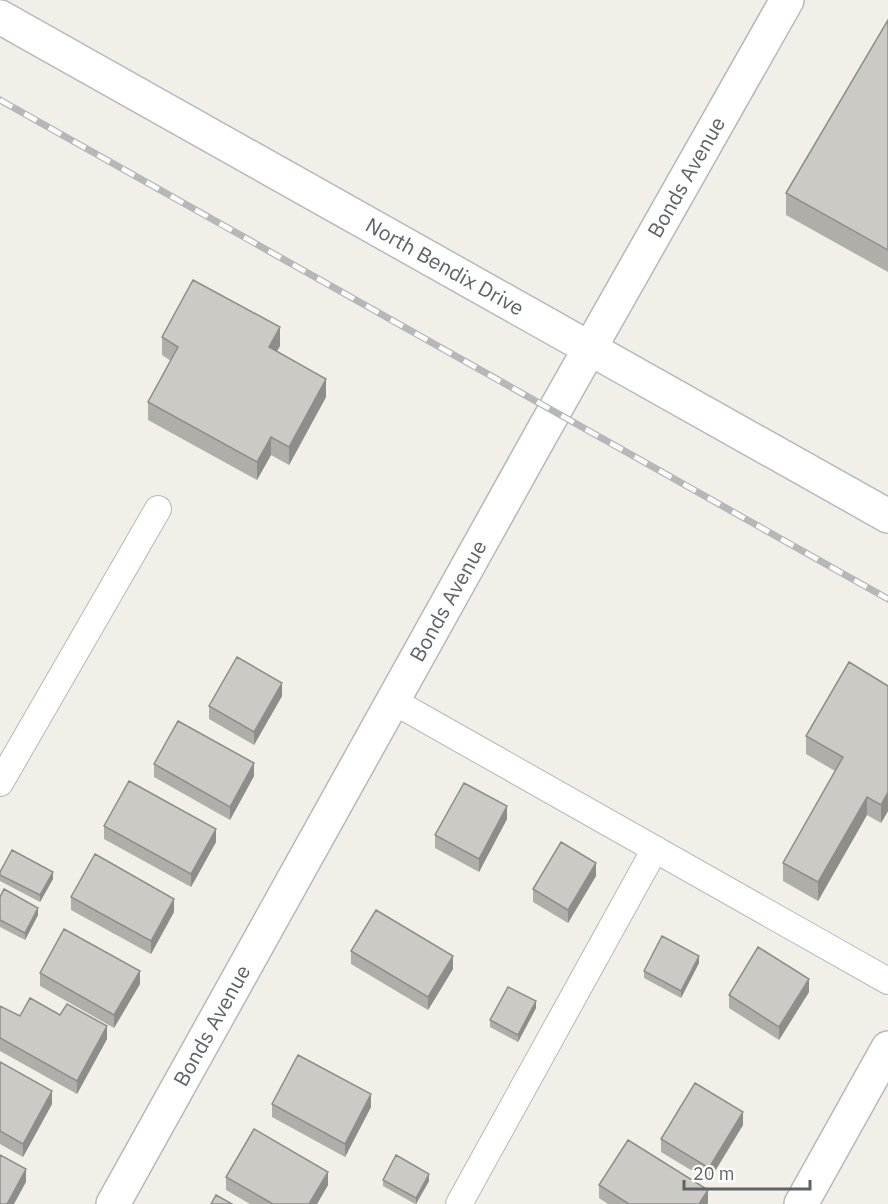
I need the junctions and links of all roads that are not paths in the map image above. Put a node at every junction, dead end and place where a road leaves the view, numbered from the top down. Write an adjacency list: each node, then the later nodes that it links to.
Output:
1 (787, 0): 3 (street, Bonds Avenue)
2 (0, 17): 3 (street, North Bendix Drive)
3 (590, 349): 5 (street, North Bendix Drive); 6 (street, Bonds Avenue)
4 (158, 509): 7 (lane)
5 (888, 516)
6 (393, 701): 8 (lane); 11 (street, Bonds Avenue)
7 (0, 783)
8 (655, 849): 9 (lane); 12 (lane)
9 (888, 981)
10 (888, 1048): 13 (street)
11 (113, 1204)
12 (459, 1204)
13 (801, 1204)

